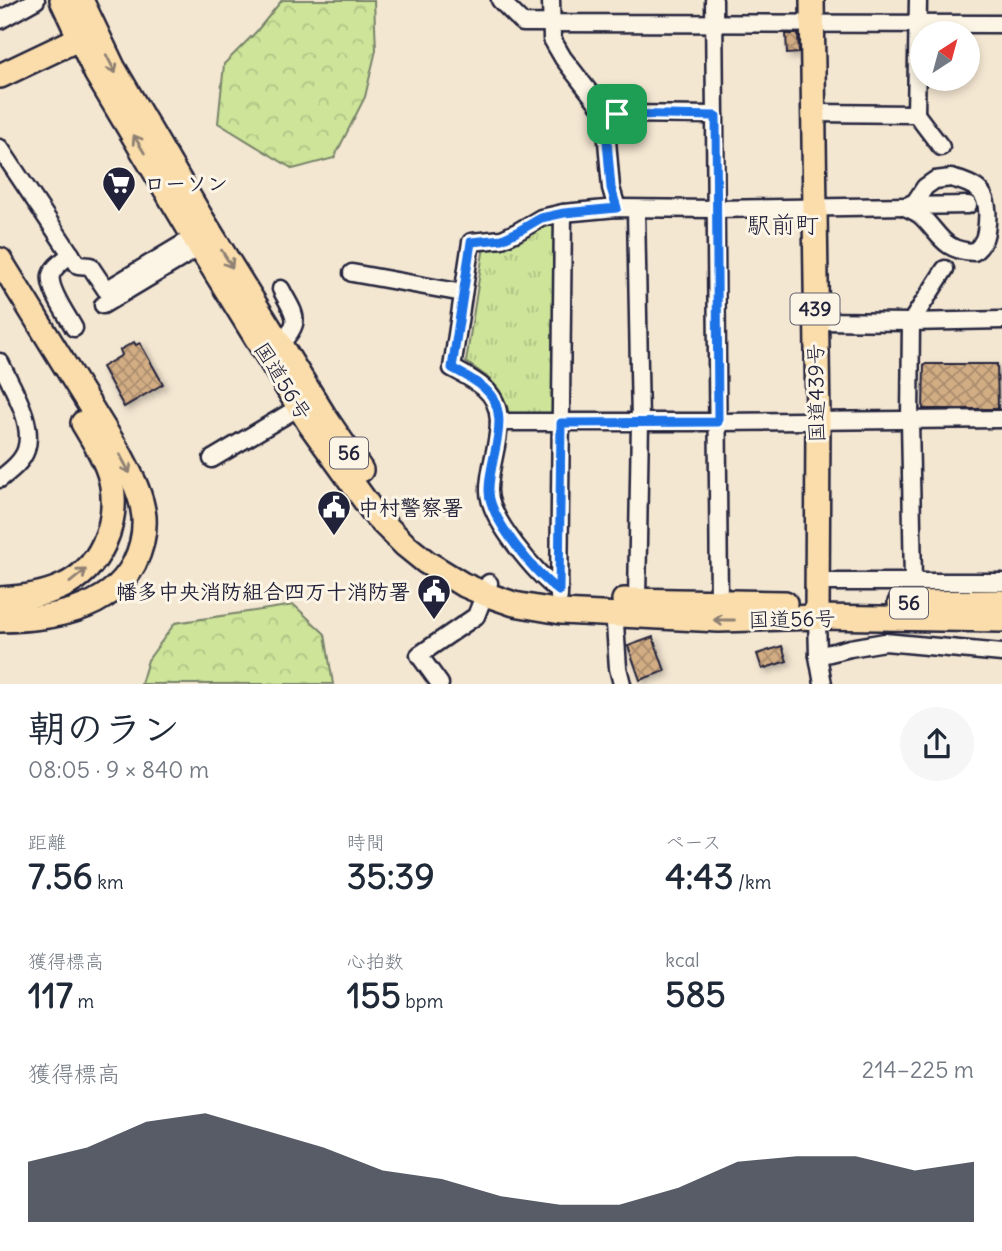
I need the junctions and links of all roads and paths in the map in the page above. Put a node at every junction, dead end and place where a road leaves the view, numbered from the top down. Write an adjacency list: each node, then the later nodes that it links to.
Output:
1 (36, 0): 8 (street)
2 (500, 0): 11 (street)
3 (551, 0): 11 (street)
4 (715, 0): 12 (street)
5 (812, 0): 15 (highway, 国道439号 / 439)
6 (918, 0): 9 (street)
7 (77, 14): 16 (highway); 17 (highway); 32 (highway, 国道56号 / 56)
8 (0, 20)
9 (918, 21)
10 (910, 23): 15 (street)
11 (551, 24): 12 (street); 22 (street)
12 (715, 24): 15 (street); 21 (street)
13 (980, 24): 14 (street)
14 (1002, 24)
15 (812, 25): 19 (highway, 国道439号 / 439)
16 (0, 60)
17 (0, 76)
18 (917, 91): 20 (street)
19 (813, 113): 20 (street); 26 (highway, 国道439号 / 439)
20 (916, 114): 23 (street)
21 (716, 116): 22 (street); 30 (street)
22 (605, 117): 28 (street)
23 (941, 147)
24 (0, 148): 33 (street)
25 (968, 205): 27 (street)
26 (814, 207): 27 (street); 30 (street); 42 (highway, 国道439号 / 439)
27 (905, 207): 27 (street)
28 (617, 208): 29 (street); 31 (street)
29 (635, 209): 30 (street); 52 (street)
30 (716, 209): 53 (street)
31 (564, 213): 39 (street); 54 (street)
32 (202, 239): 33 (street); 40 (street); 45 (highway, 国道56号 / 56, one-way to 45); 47 (highway, 国道56号 / 56)
33 (71, 254): 44 (street)
34 (0, 260): 64 (highway, one-way to 64)
35 (945, 269): 43 (street)
36 (352, 273): 39 (street)
37 (0, 285): 64 (highway, one-way to 37)
38 (281, 289): 45 (street)
39 (463, 293): 51 (street)
40 (103, 305)
41 (1002, 320): 43 (street)
42 (815, 321): 43 (street); 50 (highway, 国道439号 / 439)
43 (911, 322): 48 (street)
44 (74, 328)
45 (280, 344): 47 (highway, 国道56号 / 56)
46 (0, 362): 56 (street)
47 (307, 403): 55 (street); 58 (highway, 国道56号 / 56)
48 (910, 419): 49 (street); 50 (street); 57 (street)
49 (1002, 419)
50 (817, 421): 53 (street); 60 (highway, 国道439号 / 439)
51 (499, 422): 54 (street); 59 (street)
52 (640, 422): 53 (street); 54 (street); 63 (street)
53 (718, 422): 61 (street)
54 (561, 423): 59 (street)
55 (212, 459)
56 (0, 478)
57 (913, 582): 60 (street); 62 (street)
58 (487, 589): 59 (highway, 国道56号 / 56); 63 (highway, 国道56号 / 56); 67 (street)
59 (559, 595): 63 (highway, 国道56号 / 56)
60 (817, 601): 61 (highway, 国道56号 / 56); 62 (highway, 国道56号 / 56); 63 (highway, 国道56号 / 56, one-way to 63); 66 (street)
61 (719, 603): 63 (highway, 国道56号 / 56)
62 (1001, 605)
63 (629, 607): 68 (street)
64 (9, 609)
65 (1002, 653): 66 (street)
66 (818, 656): 69 (street)
67 (440, 684)
68 (622, 684)
69 (823, 684)

